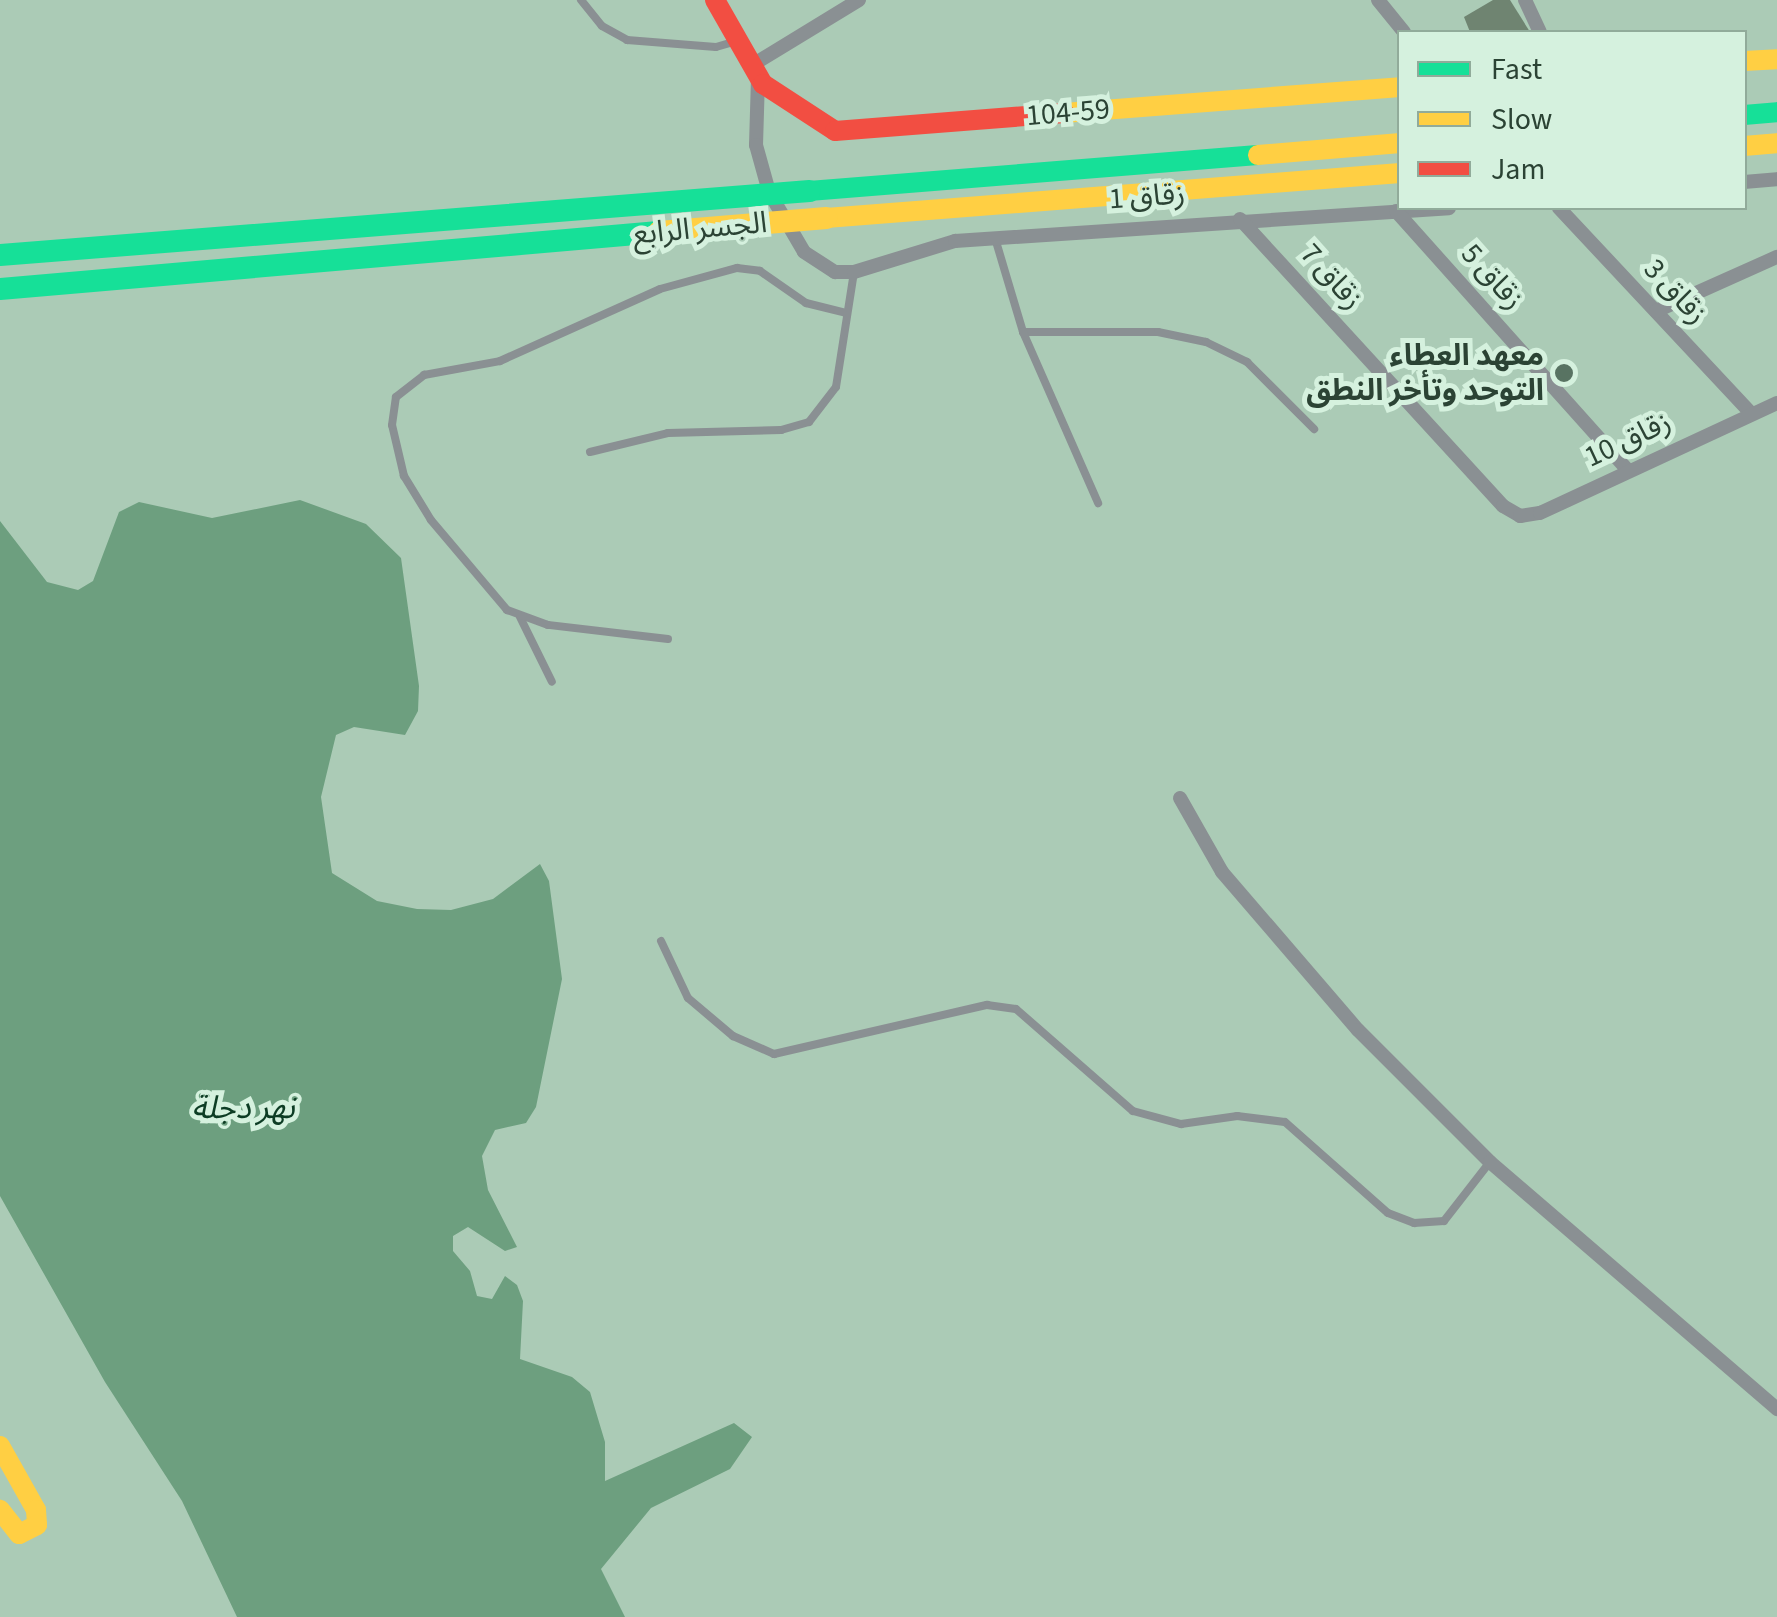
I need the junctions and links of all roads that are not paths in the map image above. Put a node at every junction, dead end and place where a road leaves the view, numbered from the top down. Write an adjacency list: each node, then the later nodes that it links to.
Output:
1 (582, 0): 8 (lane)
2 (715, 0): 8 (main road)
3 (860, 0): 11 (street)
4 (1378, 0): 6 (street)
5 (1525, 0): 7 (street)
6 (1402, 30)
7 (1539, 30)
8 (741, 39): 11 (main road)
9 (1777, 59): 10 (main road)
10 (1747, 61)
11 (756, 69): 12 (main road, 104-59); 28 (street)
12 (1397, 86)
13 (1777, 112): 14 (main road)
14 (1747, 115)
15 (1397, 143): 26 (main road, الجسر الرابع, bridge)
16 (1777, 144): 17 (main road)
17 (1747, 146)
18 (1397, 173): 29 (main road, الجسر الرابع, bridge)
19 (1777, 178): 20 (street)
20 (1747, 182)
21 (1414, 210): 23 (street, زقاق 1)
22 (1561, 210): 30 (street, زقاق 3)
23 (1396, 211): 24 (street, زقاق 1); 37 (street, زقاق 5)
24 (1240, 219): 25 (street, زقاق 1); 39 (street, زقاق 7)
25 (995, 238): 28 (street, زقاق 1); 32 (lane)
26 (0, 255)
27 (1777, 257): 30 (street)
28 (854, 272): 31 (lane)
29 (0, 288)
30 (1656, 311): 34 (street, زقاق 3)
31 (843, 312): 36 (lane); 40 (lane)
32 (1023, 332): 35 (lane); 38 (lane)
33 (1777, 403): 34 (street, زقاق 10)
34 (1751, 413): 37 (street, زقاق 10)
35 (1314, 429)
36 (590, 452)
37 (1627, 469): 39 (street, زقاق 10)
38 (1098, 503)
39 (1502, 506)
40 (520, 616): 41 (lane); 42 (lane)
41 (668, 640)
42 (552, 682)
43 (1180, 798): 45 (street)
44 (661, 942): 45 (lane)
45 (1490, 1162): 46 (street)
46 (1777, 1409)
47 (0, 1446): 48 (main road)
48 (0, 1510)

